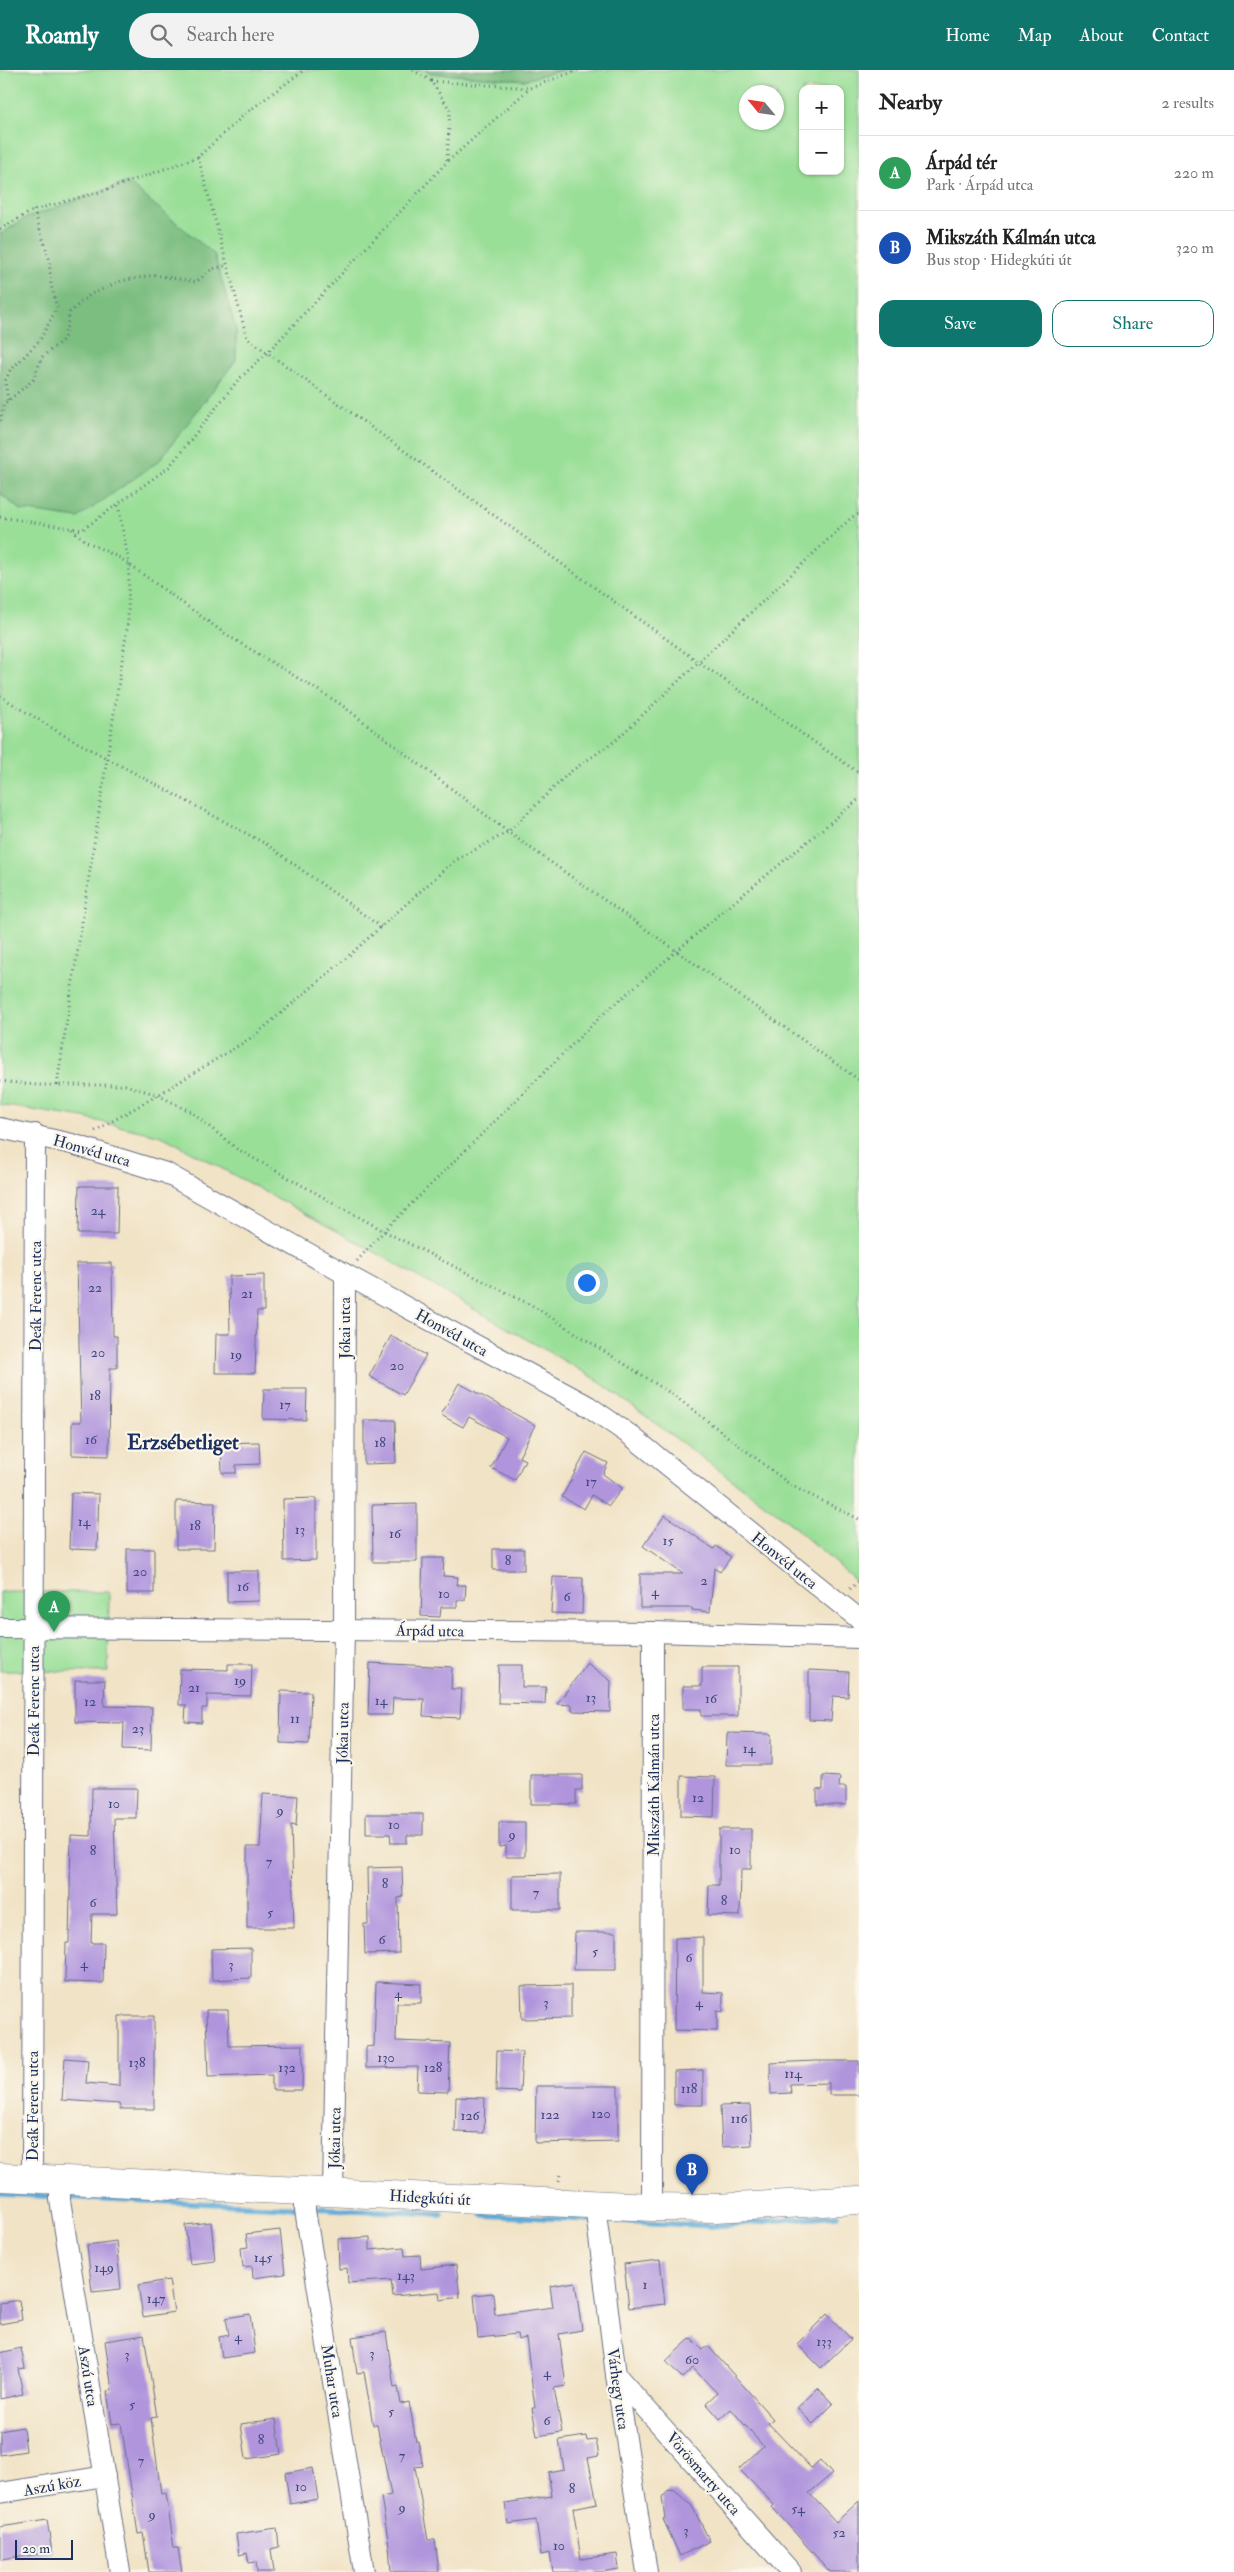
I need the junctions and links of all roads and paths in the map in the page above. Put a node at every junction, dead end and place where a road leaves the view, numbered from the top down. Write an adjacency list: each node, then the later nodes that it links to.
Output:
1 (304, 70): 6 (path)
2 (413, 70): 4 (path)
3 (578, 70): 5 (path)
4 (431, 81): 5 (path); 7 (path)
5 (530, 88): 7 (path)
6 (198, 158): 8 (path); 10 (path)
7 (447, 162): 11 (path)
8 (34, 210): 9 (path); 12 (path)
9 (0, 229)
10 (228, 265): 11 (path); 12 (path)
11 (268, 352): 14 (path); 19 (path)
12 (8, 401): 13 (path)
13 (0, 421)
14 (118, 504): 17 (path); 18 (path)
15 (859, 514): 19 (path)
16 (0, 517): 17 (path)
17 (72, 529): 18 (path)
18 (129, 564): 21 (path); 24 (path)
19 (697, 661): 22 (path); 24 (path)
20 (0, 696): 21 (path)
21 (106, 757): 25 (path); 29 (path)
22 (859, 774)
23 (859, 799): 26 (path)
24 (508, 832): 25 (path); 26 (path)
25 (381, 927): 30 (path)
26 (676, 951): 27 (path); 34 (path)
27 (859, 1080)
28 (0, 1081): 29 (path)
29 (57, 1085): 30 (path)
30 (158, 1095): 33 (path); 34 (path)
31 (0, 1128): 32 (street, Honvéd utca)
32 (35, 1134): 33 (street, Honvéd utca); 39 (street, Deák Ferenc utca)
33 (72, 1144): 35 (street, Honvéd utca)
34 (384, 1231): 35 (path); 36 (path)
35 (344, 1274): 37 (street, Honvéd utca); 40 (street, Jókai utca)
36 (859, 1519)
37 (859, 1618)
38 (0, 1628): 39 (street, Árpád utca)
39 (34, 1629): 40 (street, Árpád utca); 44 (street, Deák Ferenc utca)
40 (344, 1630): 41 (street, Árpád utca); 46 (street, Jókai utca)
41 (653, 1632): 42 (street, Árpád utca); 49 (street, Mikszáth Kálmán utca)
42 (859, 1638)
43 (0, 2177): 44 (main road, Hidegkúti út)
44 (32, 2178): 45 (main road, Hidegkúti út)
45 (60, 2189): 47 (main road, Hidegkúti út); 52 (street, Aszú utca)
46 (333, 2192): 47 (main road, Hidegkúti út); 50 (main road, Hidegkúti út)
47 (305, 2200): 55 (street, Muhar utca)
48 (859, 2200): 49 (main road, Hidegkúti út)
49 (652, 2207): 50 (main road, Hidegkúti út)
50 (596, 2215): 51 (street, Várhegy utca)
51 (616, 2375): 56 (street, Várhegy utca); 57 (street, Vörösmarty utca)
52 (105, 2476): 53 (street, Aszú köz); 54 (street, Aszú utca)
53 (0, 2494)
54 (120, 2572)
55 (364, 2572)
56 (647, 2572)
57 (791, 2572)

